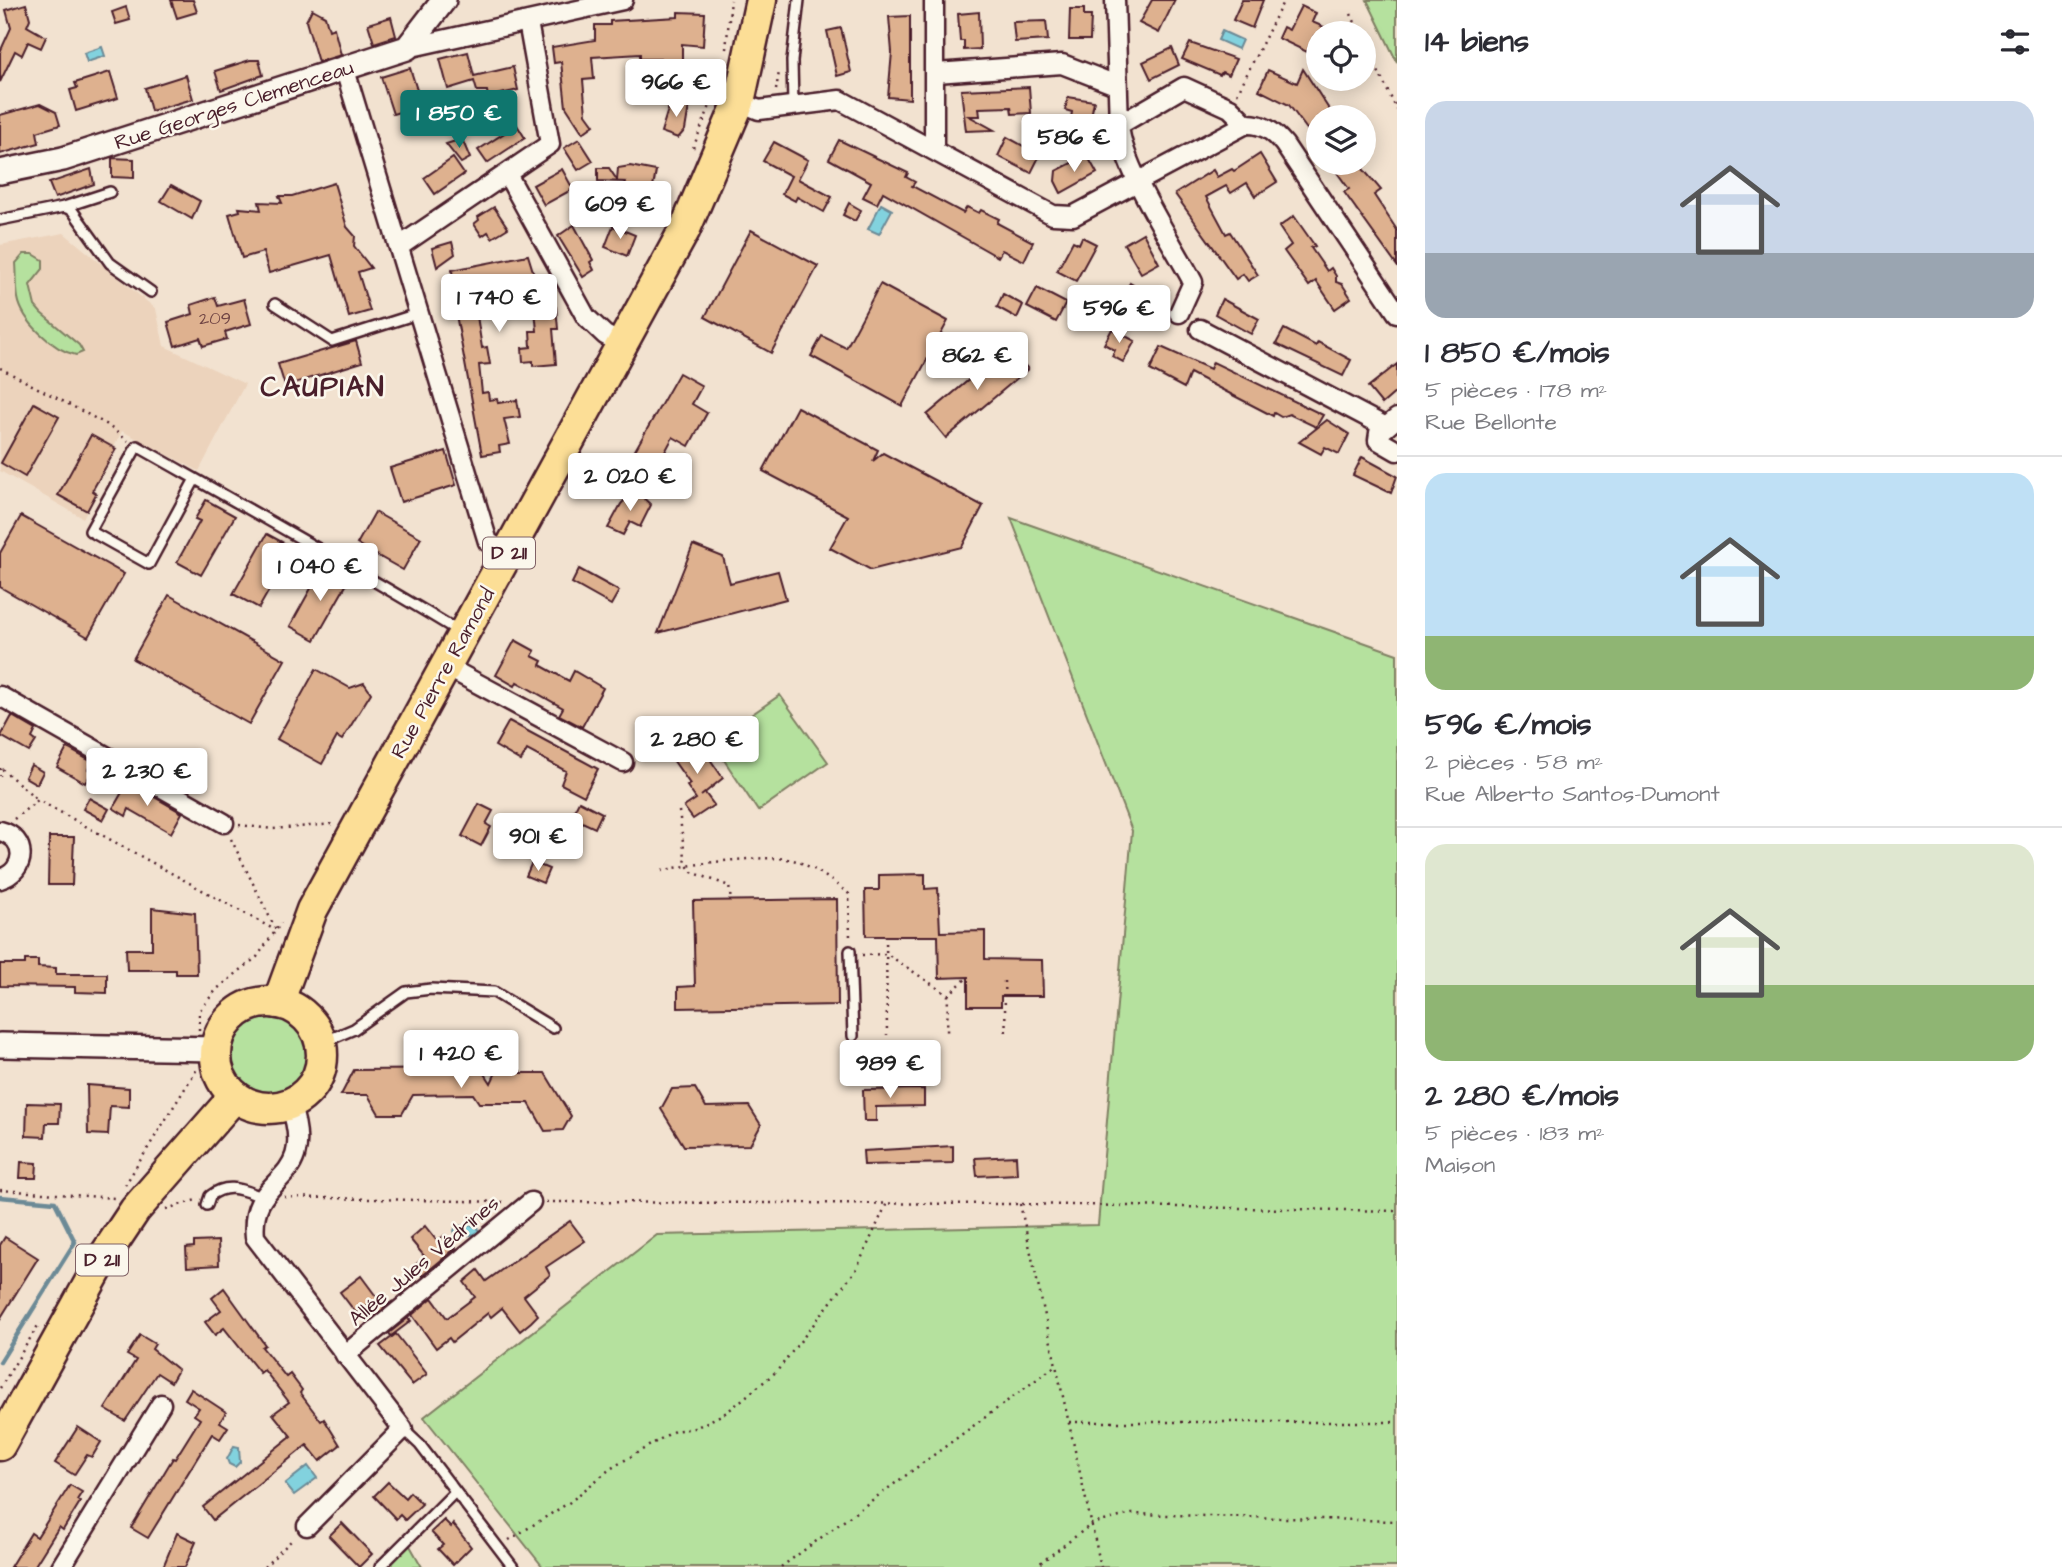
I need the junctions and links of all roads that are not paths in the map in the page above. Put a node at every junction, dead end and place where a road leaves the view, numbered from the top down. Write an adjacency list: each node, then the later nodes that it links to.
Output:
1 (444, 0): 8 (street)
2 (623, 0): 7 (street)
3 (761, 0): 12 (main road, Rue Pierre Ramond / D 211)
4 (799, 0): 13 (lane)
5 (934, 0): 10 (street)
6 (1115, 0): 11 (street)
7 (528, 22): 8 (street); 18 (street)
8 (407, 48): 9 (street, Rue Georges Clemenceau)
9 (345, 70): 17 (street, Rue Georges Clemenceau); 23 (street)
10 (936, 73): 11 (street); 16 (street)
11 (1116, 85): 15 (street)
12 (739, 102): 13 (street); 30 (main road, Rue Pierre Ramond / D 211)
13 (793, 106): 16 (street)
14 (1247, 124): 15 (street); 19 (street); 28 (street)
15 (1119, 125): 19 (street)
16 (934, 149): 19 (street)
17 (0, 172)
18 (507, 174): 23 (street); 30 (street)
19 (1139, 180): 27 (street)
20 (110, 192): 21 (lane)
21 (64, 207): 22 (lane); 24 (lane)
22 (0, 220)
23 (400, 246): 26 (street)
24 (151, 292)
25 (275, 304): 26 (lane)
26 (420, 313): 34 (street)
27 (1179, 313)
28 (1397, 313)
29 (1200, 329): 31 (street)
30 (622, 344): 34 (main road, Rue Pierre Ramond / D 211)
31 (1392, 422): 32 (street)
32 (1397, 451)
33 (195, 479): 33 (lane); 35 (lane)
34 (508, 554): 35 (main road, Rue Pierre Ramond / D 211)
35 (464, 635): 36 (main road, Rue Pierre Ramond / D 211)
36 (447, 667): 38 (street); 43 (main road, Rue Pierre Ramond / D 211)
37 (0, 696): 39 (street)
38 (623, 762)
39 (224, 823)
40 (5, 826): 41 (street)
41 (0, 879)
42 (850, 953): 45 (lane)
43 (278, 1003): 46 (main road); 48 (main road)
44 (553, 1028): 46 (lane)
45 (853, 1036)
46 (321, 1043): 50 (main road)
47 (0, 1045): 48 (street)
48 (207, 1049): 49 (main road)
49 (234, 1097): 50 (main road); 57 (main road, D 211)
50 (290, 1104): 51 (street)
51 (262, 1197): 52 (lane); 54 (street, Allée Jules Védrines)
52 (209, 1200)
53 (531, 1202): 54 (street, Allée Jules Védrines)
54 (345, 1355): 56 (street, Allée Jules Védrines)
55 (161, 1404): 60 (street)
56 (403, 1429): 58 (lane); 59 (street)
57 (0, 1445)
58 (455, 1492): 61 (lane); 62 (lane)
59 (307, 1526)
60 (61, 1567)
61 (380, 1567)
62 (513, 1567)

